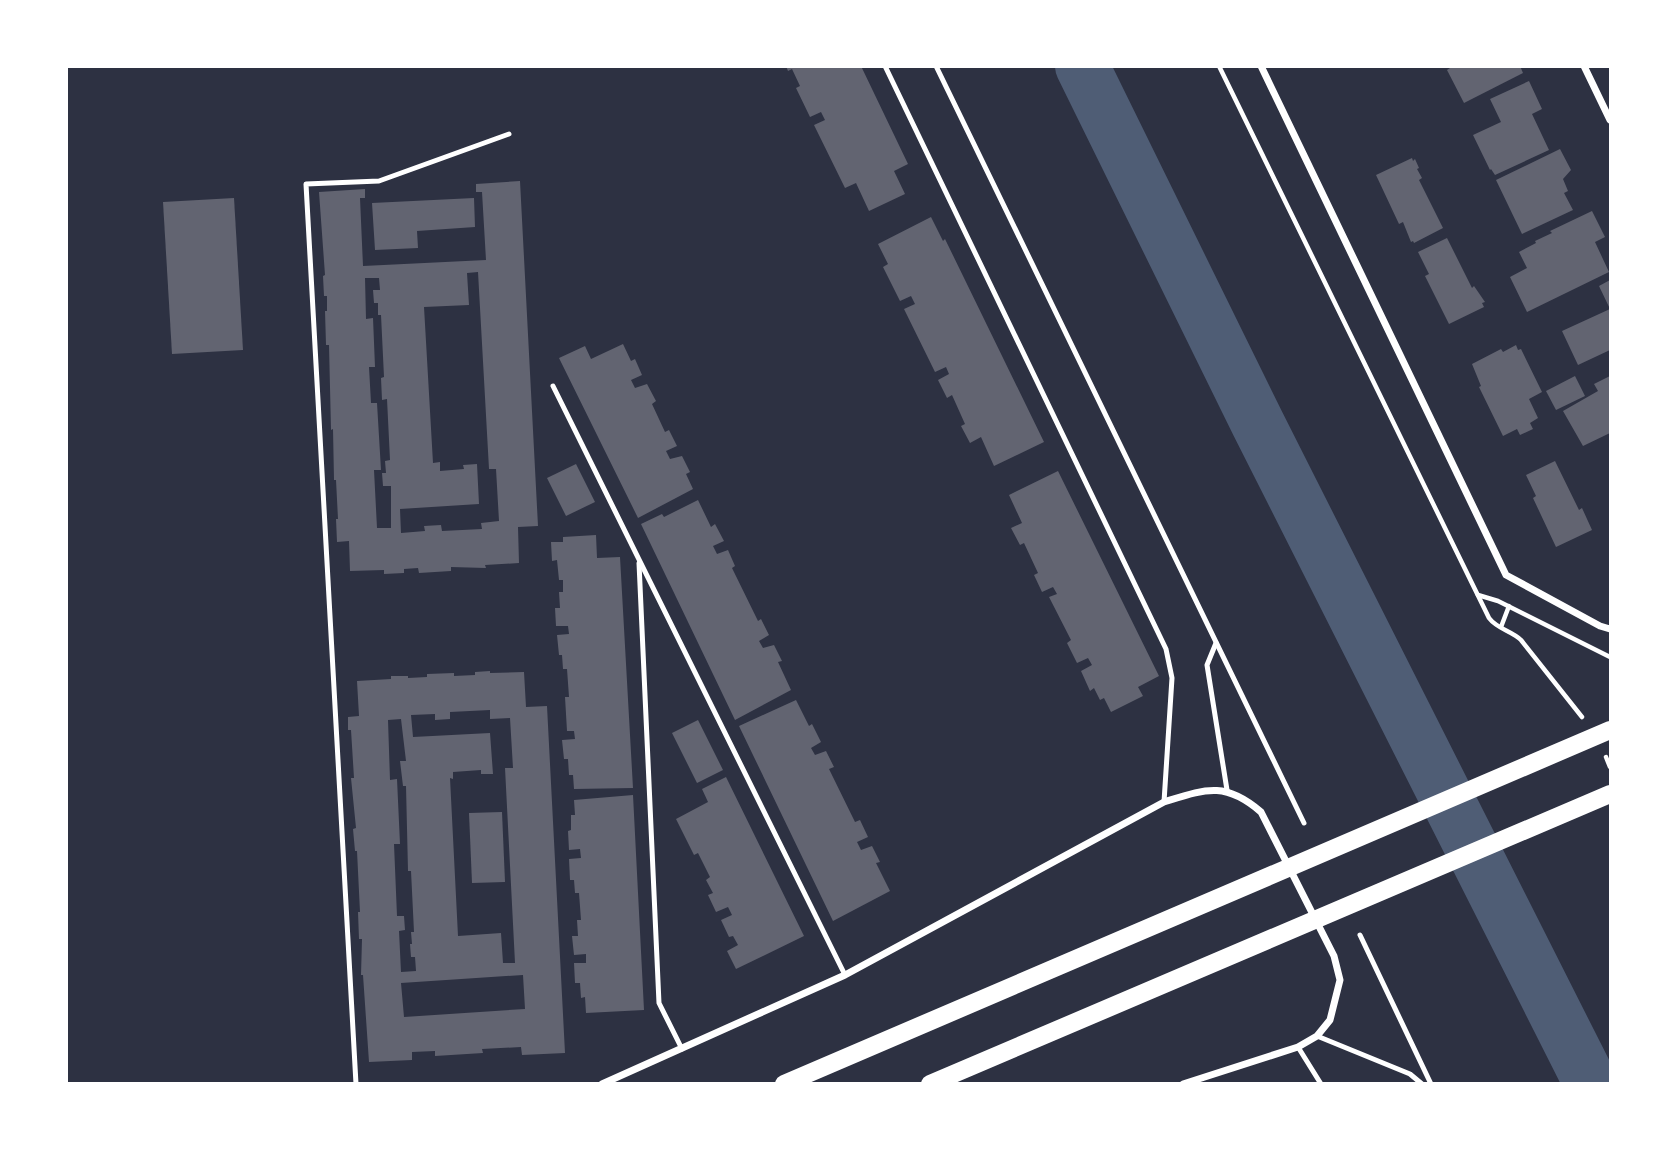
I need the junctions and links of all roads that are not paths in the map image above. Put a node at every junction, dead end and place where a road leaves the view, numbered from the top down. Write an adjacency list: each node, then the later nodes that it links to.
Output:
1 (885, 66): 14 (lane)
2 (936, 66): 10 (lane)
3 (1261, 66): 9 (street)
4 (1584, 66): 5 (street)
5 (1611, 120)
6 (509, 134): 21 (lane)
7 (553, 386): 8 (lane)
8 (639, 560): 17 (lane); 20 (lane)
9 (1611, 629)
10 (1216, 643): 12 (lane); 15 (lane)
11 (1611, 730): 23 (main road)
12 (1227, 790): 14 (street); 18 (street)
13 (1611, 794): 24 (main road)
14 (1164, 802): 17 (street)
15 (1304, 823)
16 (1360, 935): 28 (lane)
17 (845, 975): 20 (street)
18 (1317, 1036): 19 (street); 27 (lane)
19 (1298, 1047): 25 (street); 26 (lane)
20 (682, 1049): 22 (street)
21 (356, 1083)
22 (602, 1083)
23 (784, 1083)
24 (930, 1083)
25 (1183, 1083)
26 (1321, 1083)
27 (1422, 1083)
28 (1431, 1083)

